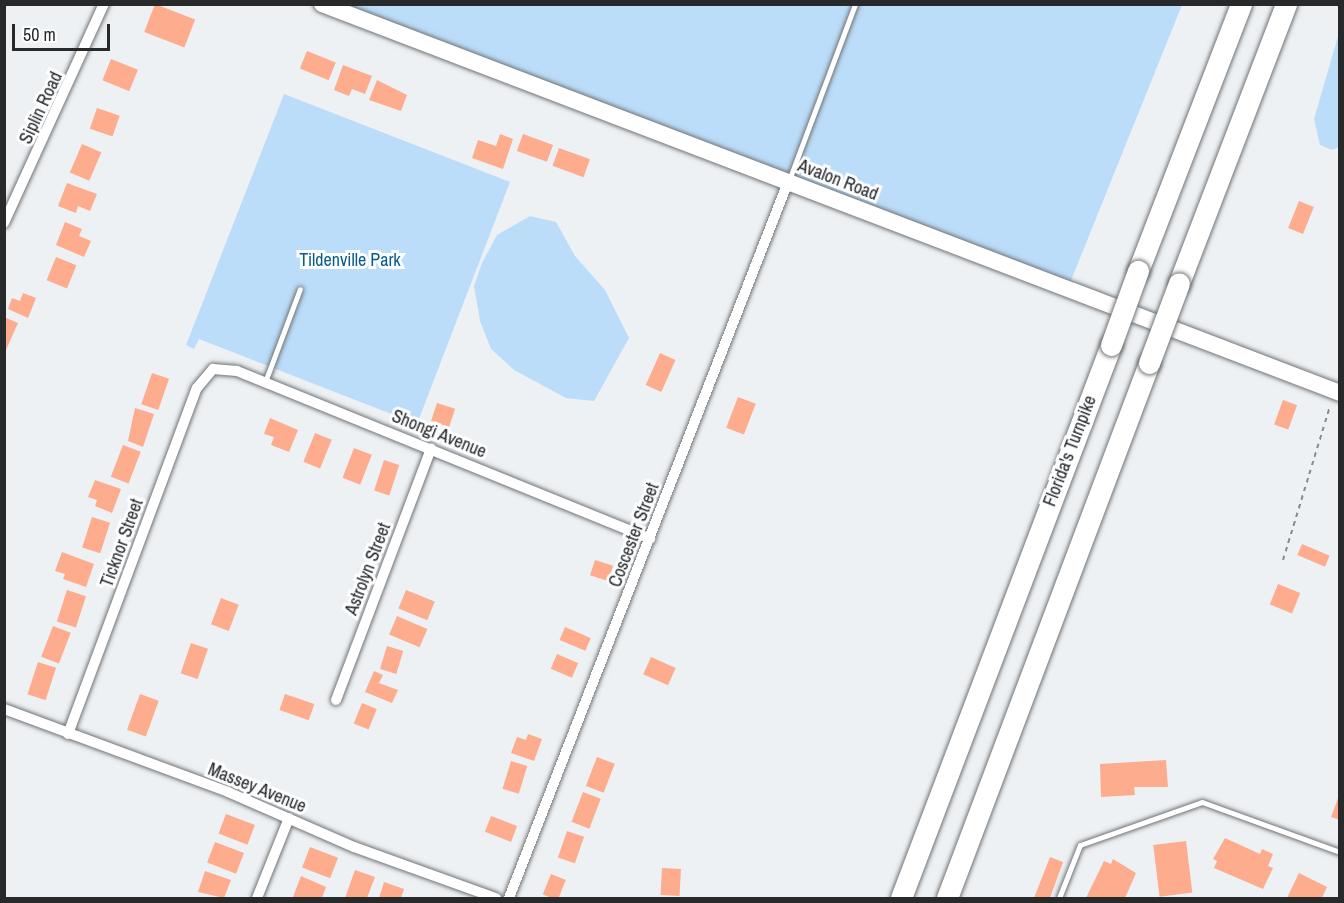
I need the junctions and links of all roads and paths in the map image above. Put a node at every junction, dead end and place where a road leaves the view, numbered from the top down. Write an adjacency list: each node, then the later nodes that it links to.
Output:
1 (104, 4): 7 (street, Siplin Road)
2 (322, 4): 6 (main road, Avalon Road)
3 (855, 4): 6 (lane)
4 (1241, 4): 23 (highway, Florida's Turnpike, bridge)
5 (1286, 4): 24 (highway, bridge)
6 (788, 182): 11 (main road, Avalon Road); 13 (street, Coscester Street)
7 (4, 223)
8 (300, 289): 10 (lane)
9 (213, 369): 10 (street, Shongi Avenue); 17 (street, Ticknor Street)
10 (265, 382): 12 (street, Shongi Avenue)
11 (1337, 393): 14 (path)
12 (431, 448): 13 (street, Shongi Avenue); 15 (street, Astrolyn Street)
13 (650, 539): 22 (street, Coscester Street)
14 (1283, 560)
15 (336, 700)
16 (4, 709): 17 (street, Massey Avenue)
17 (68, 734): 18 (street, Massey Avenue)
18 (288, 818): 20 (street); 21 (street, Massey Avenue)
19 (1340, 852): 25 (lane)
20 (257, 898)
21 (489, 898)
22 (509, 898)
23 (901, 898)
24 (947, 898)
25 (1059, 898)

